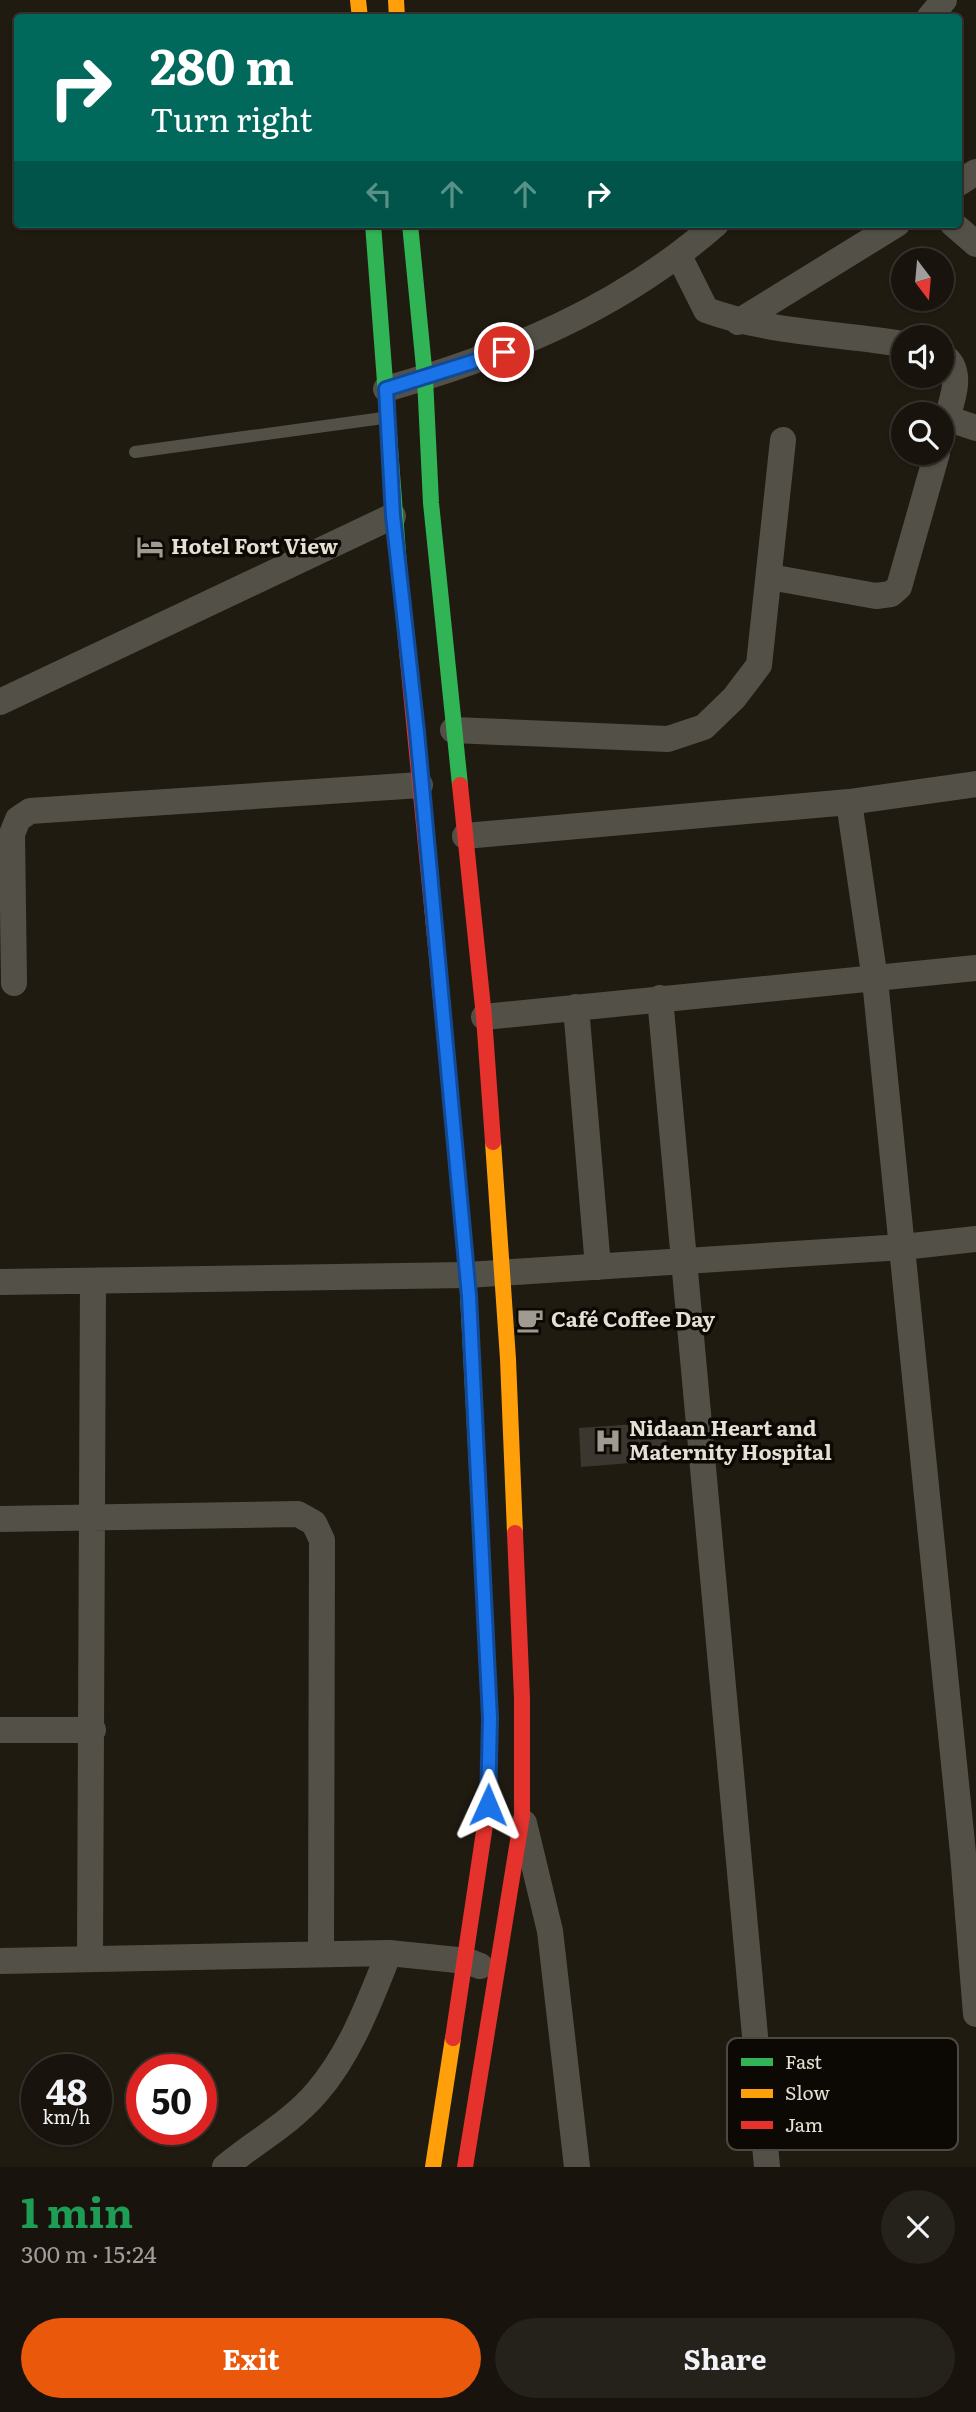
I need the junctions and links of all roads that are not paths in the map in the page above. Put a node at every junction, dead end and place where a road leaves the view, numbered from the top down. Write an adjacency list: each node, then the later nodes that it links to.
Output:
1 (944, 0): 2 (street)
2 (932, 14)
3 (373, 228): 14 (main road)
4 (410, 228): 13 (main road)
5 (711, 228): 9 (street)
6 (891, 228): 10 (street)
7 (958, 228): 8 (street)
8 (976, 244)
9 (679, 256): 10 (street); 13 (street)
10 (738, 322): 11 (street)
11 (891, 343)
12 (954, 370): 15 (street)
13 (425, 377): 14 (street); 25 (main road)
14 (386, 389): 16 (main road)
15 (951, 402)
16 (387, 417): 20 (lane); 22 (main road)
17 (954, 427): 18 (street)
18 (976, 428)
19 (783, 440): 23 (street)
20 (135, 452)
21 (933, 465): 23 (street)
22 (393, 516): 24 (street); 27 (main road)
23 (770, 577): 25 (street)
24 (0, 702)
25 (453, 730): 29 (main road)
26 (976, 784): 28 (street)
27 (421, 785): 30 (street); 42 (main road)
28 (849, 802): 29 (street); 32 (street)
29 (465, 836): 36 (main road)
30 (7, 920): 33 (street)
31 (976, 968): 32 (street)
32 (875, 981): 34 (street); 38 (street)
33 (14, 983)
34 (660, 998): 35 (street); 39 (street)
35 (576, 1007): 36 (street); 40 (street)
36 (484, 1017): 41 (main road)
37 (976, 1239): 38 (street)
38 (902, 1247): 39 (street); 57 (street)
39 (682, 1260): 40 (street); 58 (street)
40 (598, 1267): 41 (street)
41 (501, 1273): 42 (street); 50 (main road)
42 (467, 1275): 43 (street); 49 (main road)
43 (93, 1281): 44 (street); 45 (street)
44 (0, 1282)
45 (94, 1517): 46 (street); 48 (street); 51 (street)
46 (0, 1519)
47 (0, 1730): 48 (street)
48 (93, 1730): 53 (street)
49 (488, 1805): 50 (street); 55 (main road)
50 (522, 1816): 56 (main road); 62 (street)
51 (321, 1953): 52 (street); 53 (street)
52 (389, 1953): 55 (street); 59 (street)
53 (90, 1958): 54 (street)
54 (0, 1961)
55 (467, 1961): 56 (street); 60 (main road)
56 (496, 1973): 61 (main road)
57 (976, 2014)
58 (755, 2038)
59 (225, 2167)
60 (433, 2167)
61 (465, 2167)
62 (577, 2167)

